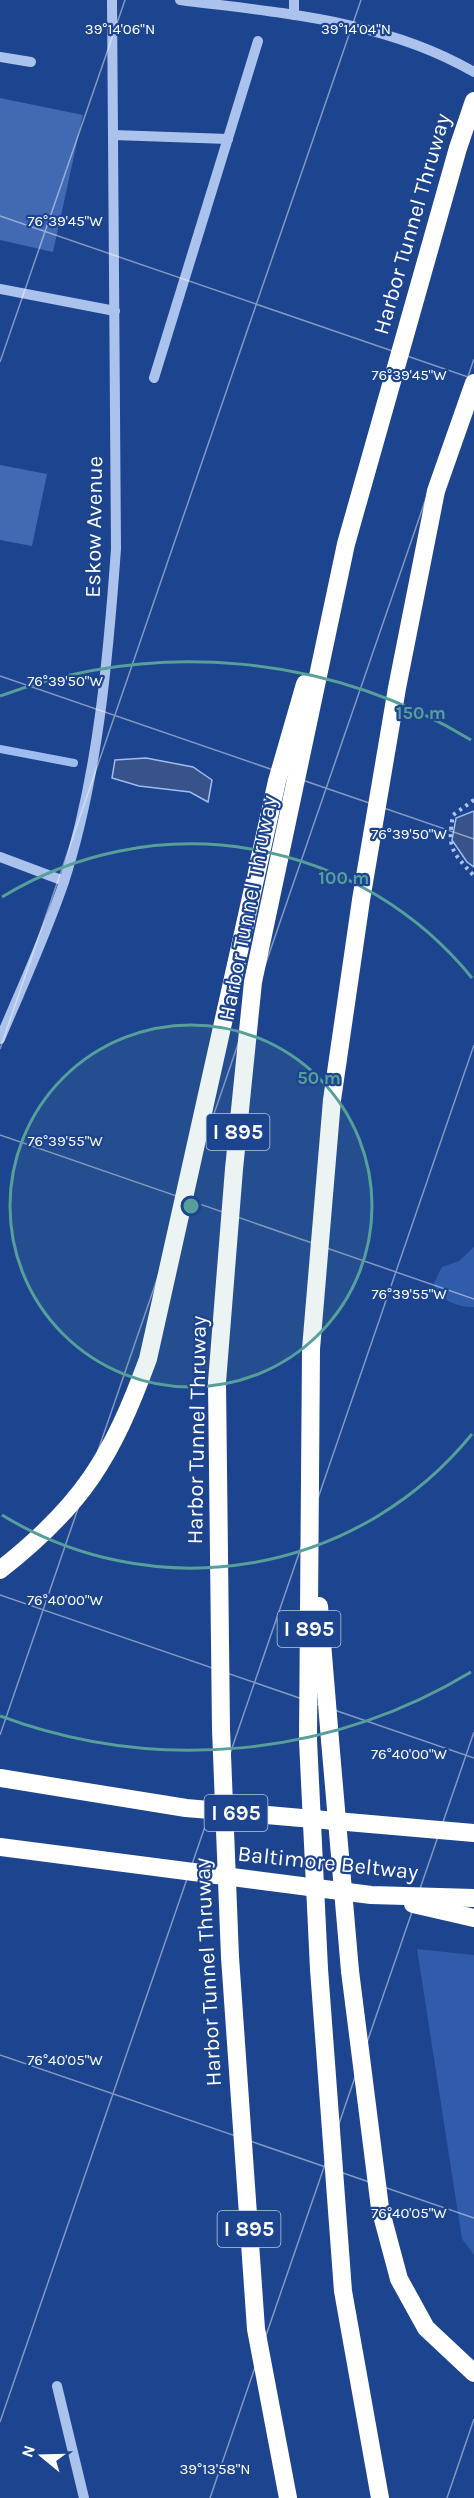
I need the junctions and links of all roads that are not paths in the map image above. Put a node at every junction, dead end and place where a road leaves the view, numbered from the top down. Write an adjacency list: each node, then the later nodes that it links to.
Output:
1 (112, 0): 10 (street, Eskow Avenue)
2 (180, 0): 4 (street)
3 (294, 0): 4 (street)
4 (294, 15): 8 (street)
5 (258, 41): 11 (street)
6 (0, 57): 7 (street)
7 (31, 62)
8 (474, 72)
9 (474, 100): 16 (highway, Harbor Tunnel Thruway / I 895)
10 (113, 135): 11 (street); 13 (street, Eskow Avenue)
11 (228, 139): 14 (street)
12 (0, 289): 13 (street)
13 (115, 311): 18 (street, Eskow Avenue)
14 (154, 378)
15 (474, 383): 20 (highway, I 895)
16 (346, 544): 21 (highway); 33 (highway, Harbor Tunnel Thruway / I 895, bridge)
17 (0, 857): 18 (street)
18 (64, 881): 19 (street, Eskow Avenue)
19 (0, 1038)
20 (310, 1518): 30 (highway, bridge); 34 (highway, I 895, bridge)
21 (0, 1570)
22 (0, 1778): 23 (highway, Baltimore Beltway / I 695)
23 (474, 1833)
24 (0, 1847): 26 (highway, Baltimore Beltway)
25 (0, 1854): 26 (highway)
26 (45, 1854): 27 (highway, Baltimore Beltway)
27 (371, 1895): 28 (highway, Baltimore Beltway); 29 (highway)
28 (474, 1898)
29 (474, 1918)
30 (474, 2373)
31 (57, 2386): 32 (street)
32 (84, 2498)
33 (288, 2498)
34 (380, 2498)

